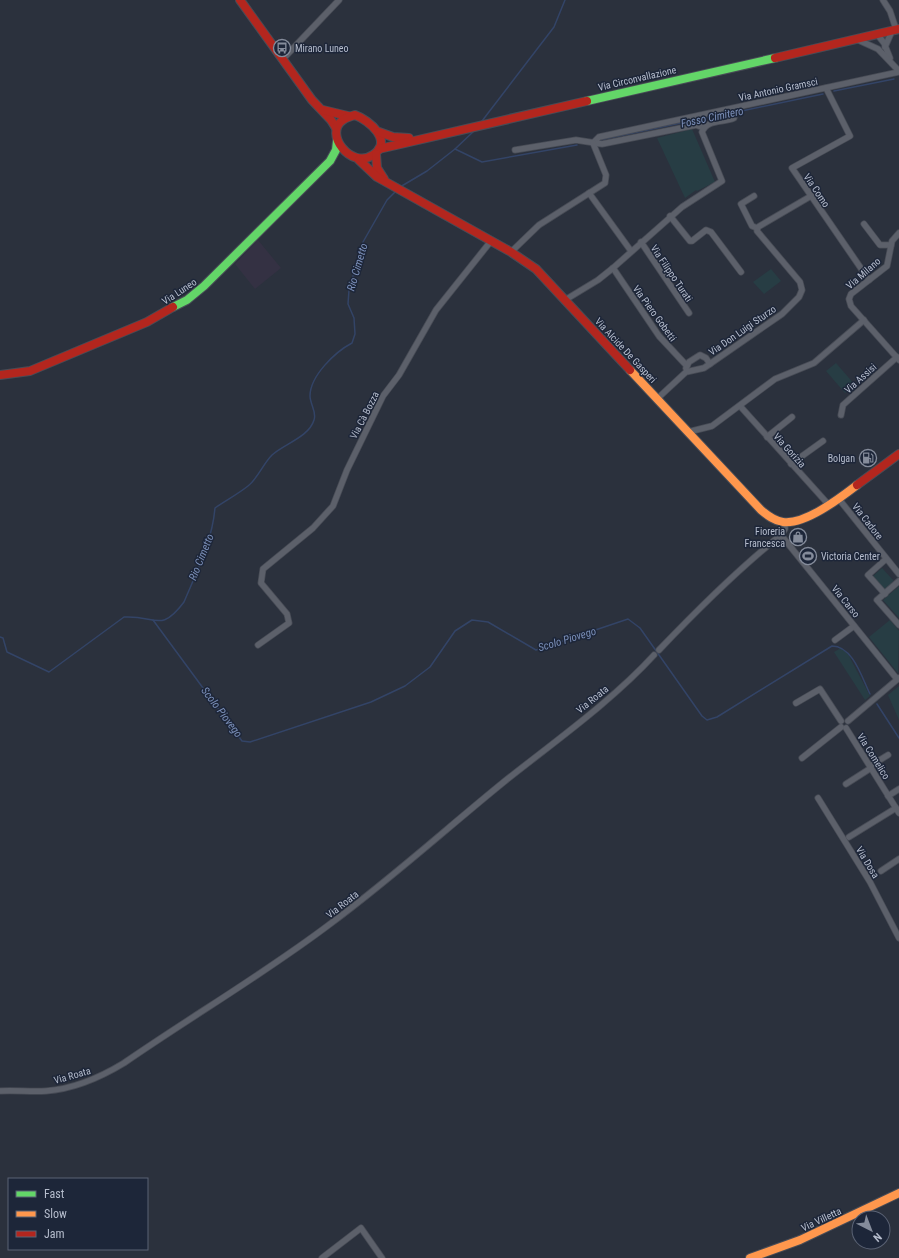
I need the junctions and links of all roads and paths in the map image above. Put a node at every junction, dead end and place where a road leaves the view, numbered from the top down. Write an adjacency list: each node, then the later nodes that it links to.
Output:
1 (240, 0): 9 (street)
2 (339, 0): 9 (street)
3 (883, 0): 4 (street)
4 (896, 30): 5 (street, Via Circonvallazione); 7 (street)
5 (877, 34): 6 (street, Via Circonvallazione); 7 (street); 8 (street)
6 (856, 39): 8 (street); 19 (street, Via Circonvallazione)
7 (885, 47): 10 (street)
8 (878, 49): 10 (street)
9 (282, 60): 13 (street)
10 (890, 60): 11 (street)
11 (899, 71): 12 (street, Via Antonio Gramsci)
12 (826, 88): 14 (street, Via Antonio Gramsci); 30 (street, Via Como)
13 (322, 110): 15 (street); 16 (street)
14 (735, 112): 17 (street); 21 (street, Via Antonio Gramsci)
15 (348, 116): 16 (street); 18 (street)
16 (336, 128): 20 (street)
17 (704, 128): 21 (street); 31 (street, Via Filippo Turati)
18 (379, 132): 19 (street); 23 (street)
19 (425, 137): 23 (street, Via Circonvallazione)
20 (337, 141): 24 (street); 26 (street)
21 (593, 143): 22 (street); 28 (street)
22 (515, 150)
23 (378, 151): 25 (street); 27 (street)
24 (348, 154): 25 (street); 26 (street)
25 (359, 160): 27 (street, Via Alcide De Gasperi)
26 (330, 161): 49 (street, Via Luneo)
27 (386, 182): 35 (street, Via Alcide De Gasperi)
28 (589, 193): 38 (street); 39 (street)
29 (754, 196): 33 (street)
30 (810, 196): 33 (street); 42 (street, Via Como)
31 (670, 216): 36 (street, Via Filippo Turati); 41 (street)
32 (864, 224): 37 (street)
33 (757, 228): 47 (street, Via Don Luigi Sturzo)
34 (899, 233): 37 (street, Via Milano)
35 (491, 241): 39 (street, Via Alcide De Gasperi); 70 (street, Via Cà Bozza)
36 (641, 242): 38 (street, Via Filippo Turati); 44 (street, Via Filippo Turati)
37 (891, 244): 42 (street, Via Milano)
38 (631, 251): 40 (street, Via Filippo Turati)
39 (511, 252): 43 (street, Via Alcide De Gasperi)
40 (613, 268): 43 (street, Via Filippo Turati); 48 (street, Via Piero Gobetti)
41 (741, 272)
42 (869, 280): 45 (street, Via Milano)
43 (565, 300): 50 (street, Via Alcide De Gasperi)
44 (689, 313)
45 (864, 320): 46 (street, Via Milano); 51 (street)
46 (898, 359): 52 (street, Via Assisi)
47 (710, 364): 48 (street, Via Don Luigi Sturzo); 48 (street, Via Don Luigi Sturzo)
48 (686, 369): 50 (street, Via Don Luigi Sturzo)
49 (0, 375)
50 (658, 398): 54 (street, Via Alcide De Gasperi)
51 (740, 406): 54 (street); 55 (street, Via Gorizia)
52 (841, 415)
53 (792, 417): 55 (street)
54 (690, 433): 61 (street, Via Alcide De Gasperi)
55 (767, 437): 58 (street, Via Gorizia)
56 (823, 441): 58 (street)
57 (899, 454): 59 (street)
58 (791, 464): 60 (street, Via Gorizia)
59 (838, 498): 60 (street); 63 (street, Via Cadore)
60 (828, 504): 61 (street)
61 (785, 522): 62 (street)
62 (781, 535): 68 (street, Via Carso); 71 (street)
63 (886, 559): 64 (street, Via Cadore); 66 (street)
64 (899, 574)
65 (899, 581): 66 (street)
66 (885, 594): 67 (street)
67 (899, 625)
68 (854, 626): 69 (street); 73 (street, Via Carso)
69 (835, 640)
70 (258, 645)
71 (659, 650)
72 (654, 655): 88 (street, Via Roata)
73 (898, 679): 75 (street)
74 (796, 703): 75 (street, Via Comelico)
75 (844, 724): 77 (street); 78 (street, Via Comelico)
76 (888, 755): 78 (street)
77 (802, 758)
78 (871, 767): 79 (street); 81 (street, Via Comelico)
79 (846, 784)
80 (899, 789): 81 (street)
81 (888, 796): 83 (street, Via Comelico)
82 (818, 798): 87 (street, Via Dosa)
83 (898, 810): 84 (street)
84 (849, 837)
85 (899, 860): 86 (street)
86 (881, 871)
87 (899, 938)
88 (0, 1091)
89 (899, 1193): 92 (street, Via Villetta)
90 (322, 1258): 91 (street)
91 (382, 1258)
92 (750, 1258)

